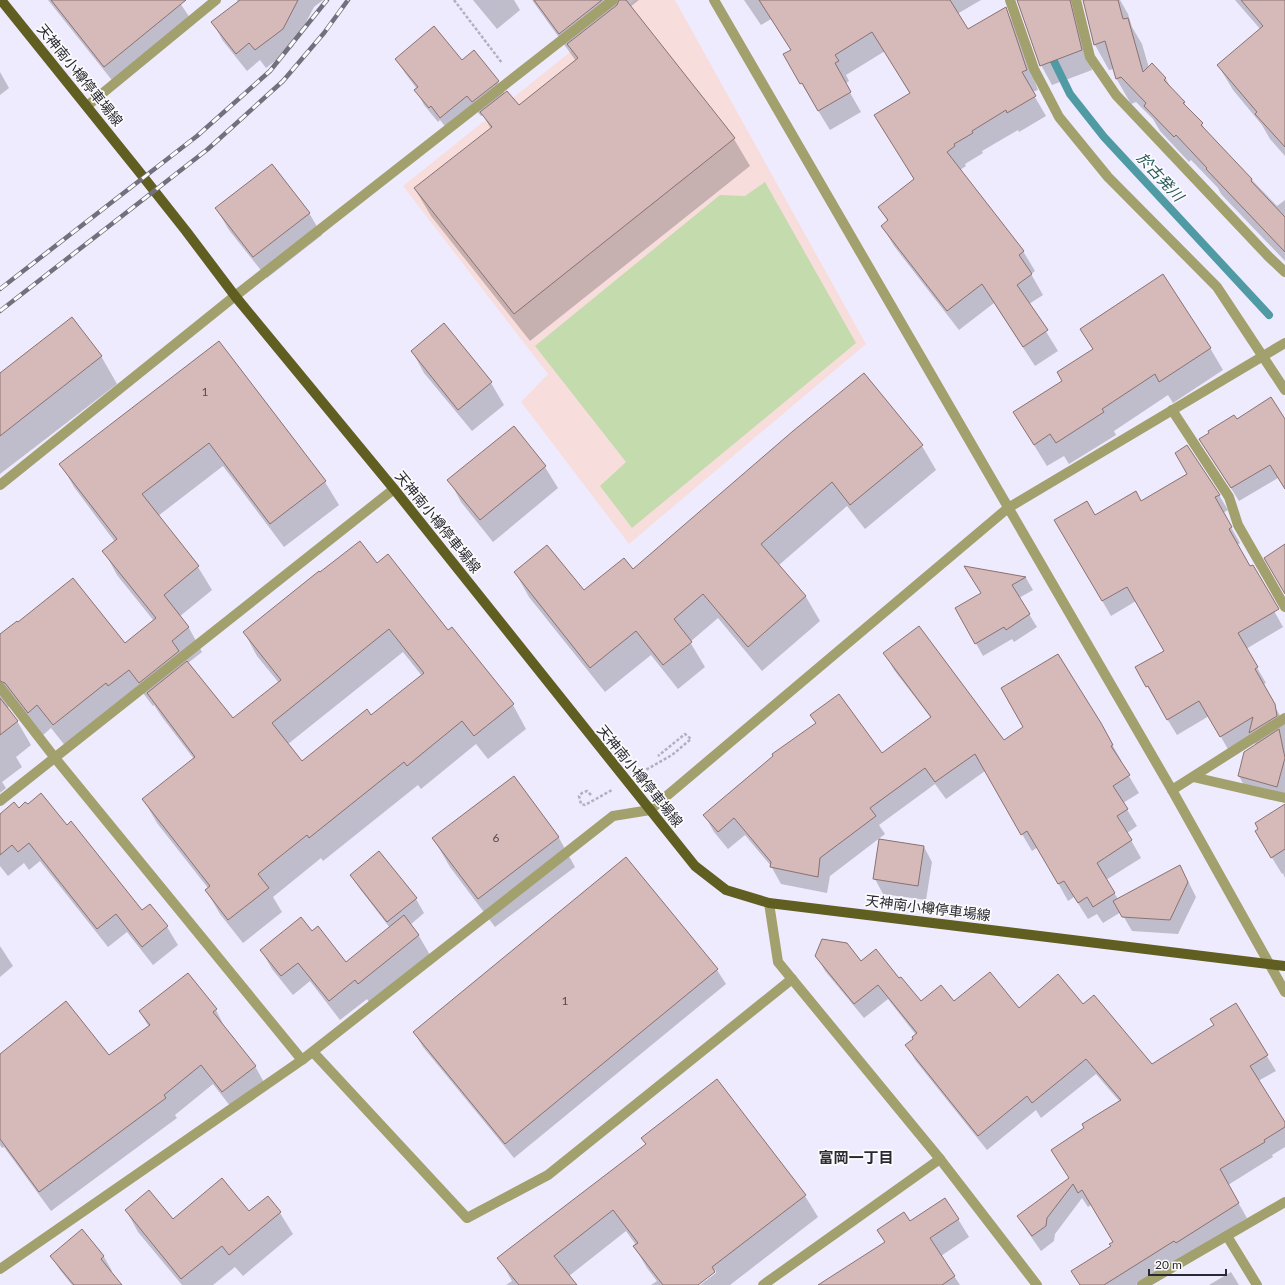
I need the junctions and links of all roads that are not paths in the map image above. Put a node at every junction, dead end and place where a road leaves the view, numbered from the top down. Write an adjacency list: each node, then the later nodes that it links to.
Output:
1 (1, 0): 7 (main road, 天神南小樽停車場線)
2 (216, 0): 7 (street)
3 (613, 0): 9 (street)
4 (714, 0): 16 (street)
5 (1010, 0): 11 (street)
6 (1076, 0): 8 (street)
7 (87, 106): 9 (main road, 天神南小樽停車場線)
8 (1285, 272)
9 (235, 296): 14 (street); 15 (main road, 天神南小樽停車場線)
10 (1285, 343): 11 (street)
11 (1262, 356): 12 (street); 13 (street)
12 (1285, 390)
13 (1172, 410): 16 (street); 17 (street)
14 (0, 485)
15 (394, 489): 20 (street); 25 (main road, 天神南小樽停車場線)
16 (1008, 508): 22 (street); 25 (street)
17 (1285, 607)
18 (0, 687): 20 (street)
19 (1285, 718): 21 (street)
20 (55, 758): 24 (street); 32 (street)
21 (1193, 777): 22 (street); 23 (street)
22 (1172, 790): 27 (street)
23 (1285, 798)
24 (0, 801)
25 (650, 810): 26 (main road, 天神南小樽停車場線); 31 (street)
26 (769, 904): 27 (main road, 天神南小樽停車場線); 29 (street)
27 (1269, 964): 28 (main road, 天神南小樽停車場線); 30 (street)
28 (1285, 966)
29 (792, 979): 31 (street); 33 (street)
30 (1285, 992)
31 (313, 1052): 32 (street)
32 (302, 1060): 36 (street)
33 (940, 1159): 37 (street); 38 (street)
34 (1285, 1202): 35 (street)
35 (1227, 1236): 39 (street); 40 (street)
36 (0, 1269)
37 (763, 1285)
38 (1036, 1285)
39 (1142, 1285)
40 (1257, 1285)

